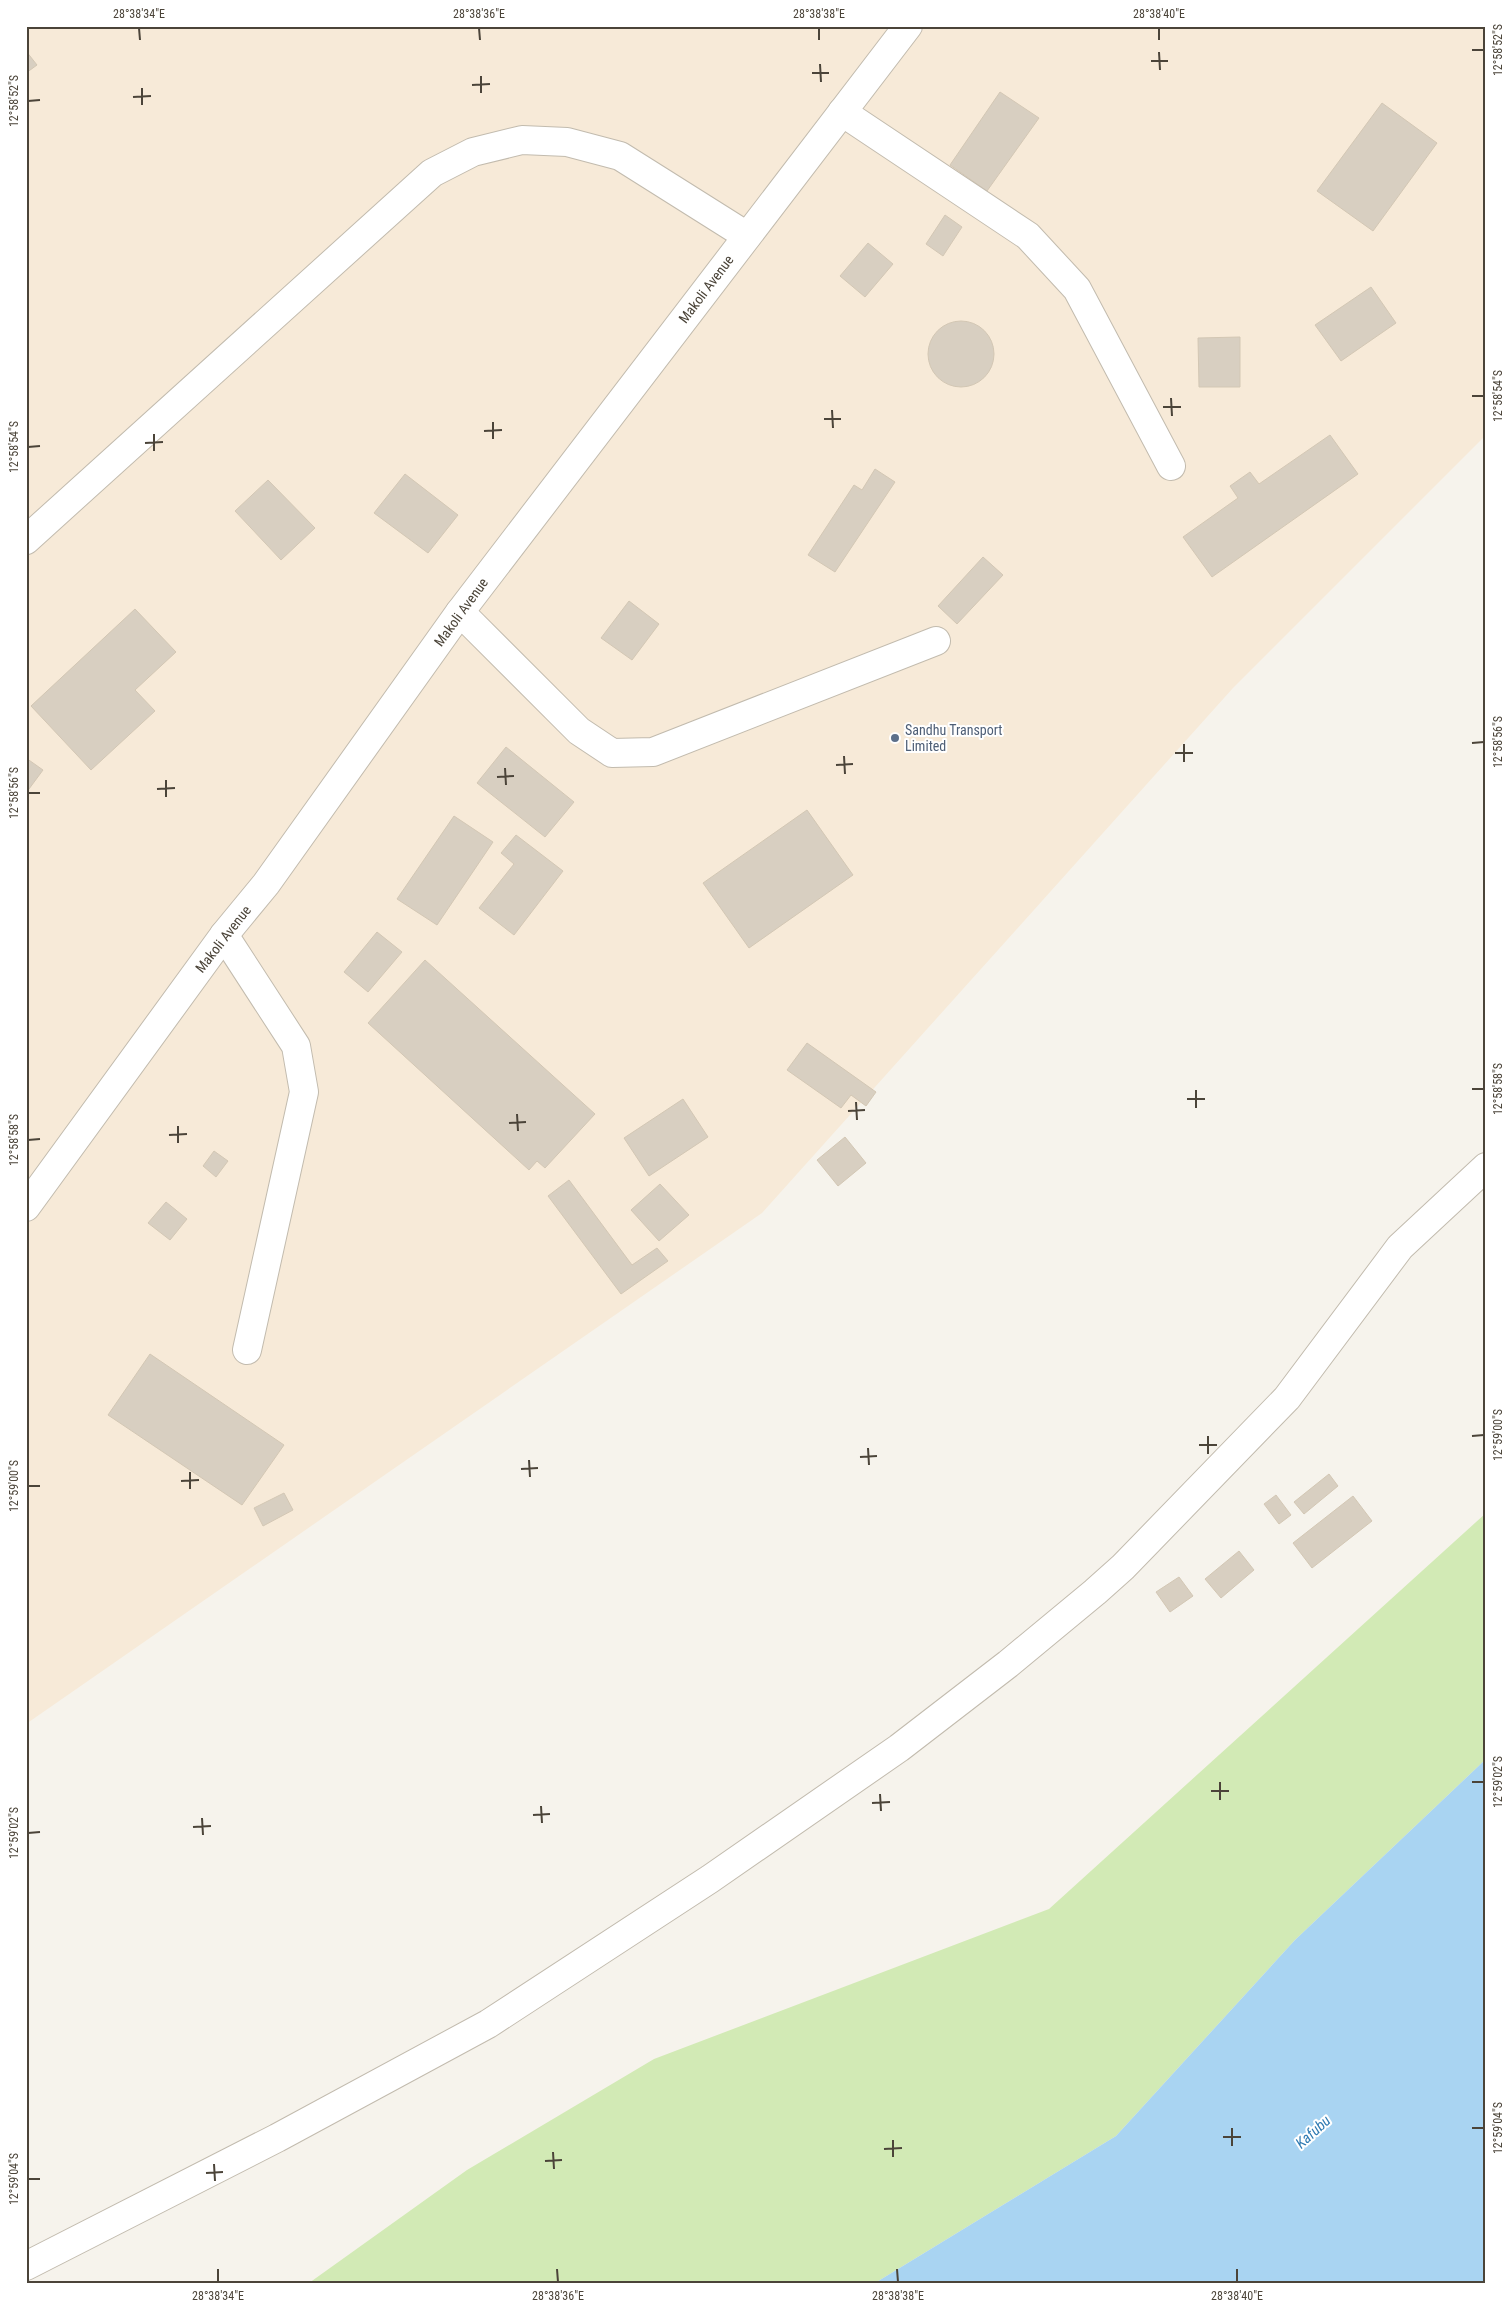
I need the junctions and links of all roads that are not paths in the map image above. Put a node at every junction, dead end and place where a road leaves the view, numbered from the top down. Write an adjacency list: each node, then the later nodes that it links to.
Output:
1 (908, 26): 2 (street, Makoli Avenue)
2 (842, 112): 3 (street, Makoli Avenue); 4 (street)
3 (747, 236): 5 (street); 6 (street, Makoli Avenue)
4 (1170, 466)
5 (26, 540)
6 (460, 612): 7 (street); 8 (street, Makoli Avenue)
7 (936, 641)
8 (224, 935): 10 (street, Makoli Avenue); 11 (street)
9 (1486, 1167): 12 (street)
10 (26, 1207)
11 (247, 1350)
12 (26, 2266)

